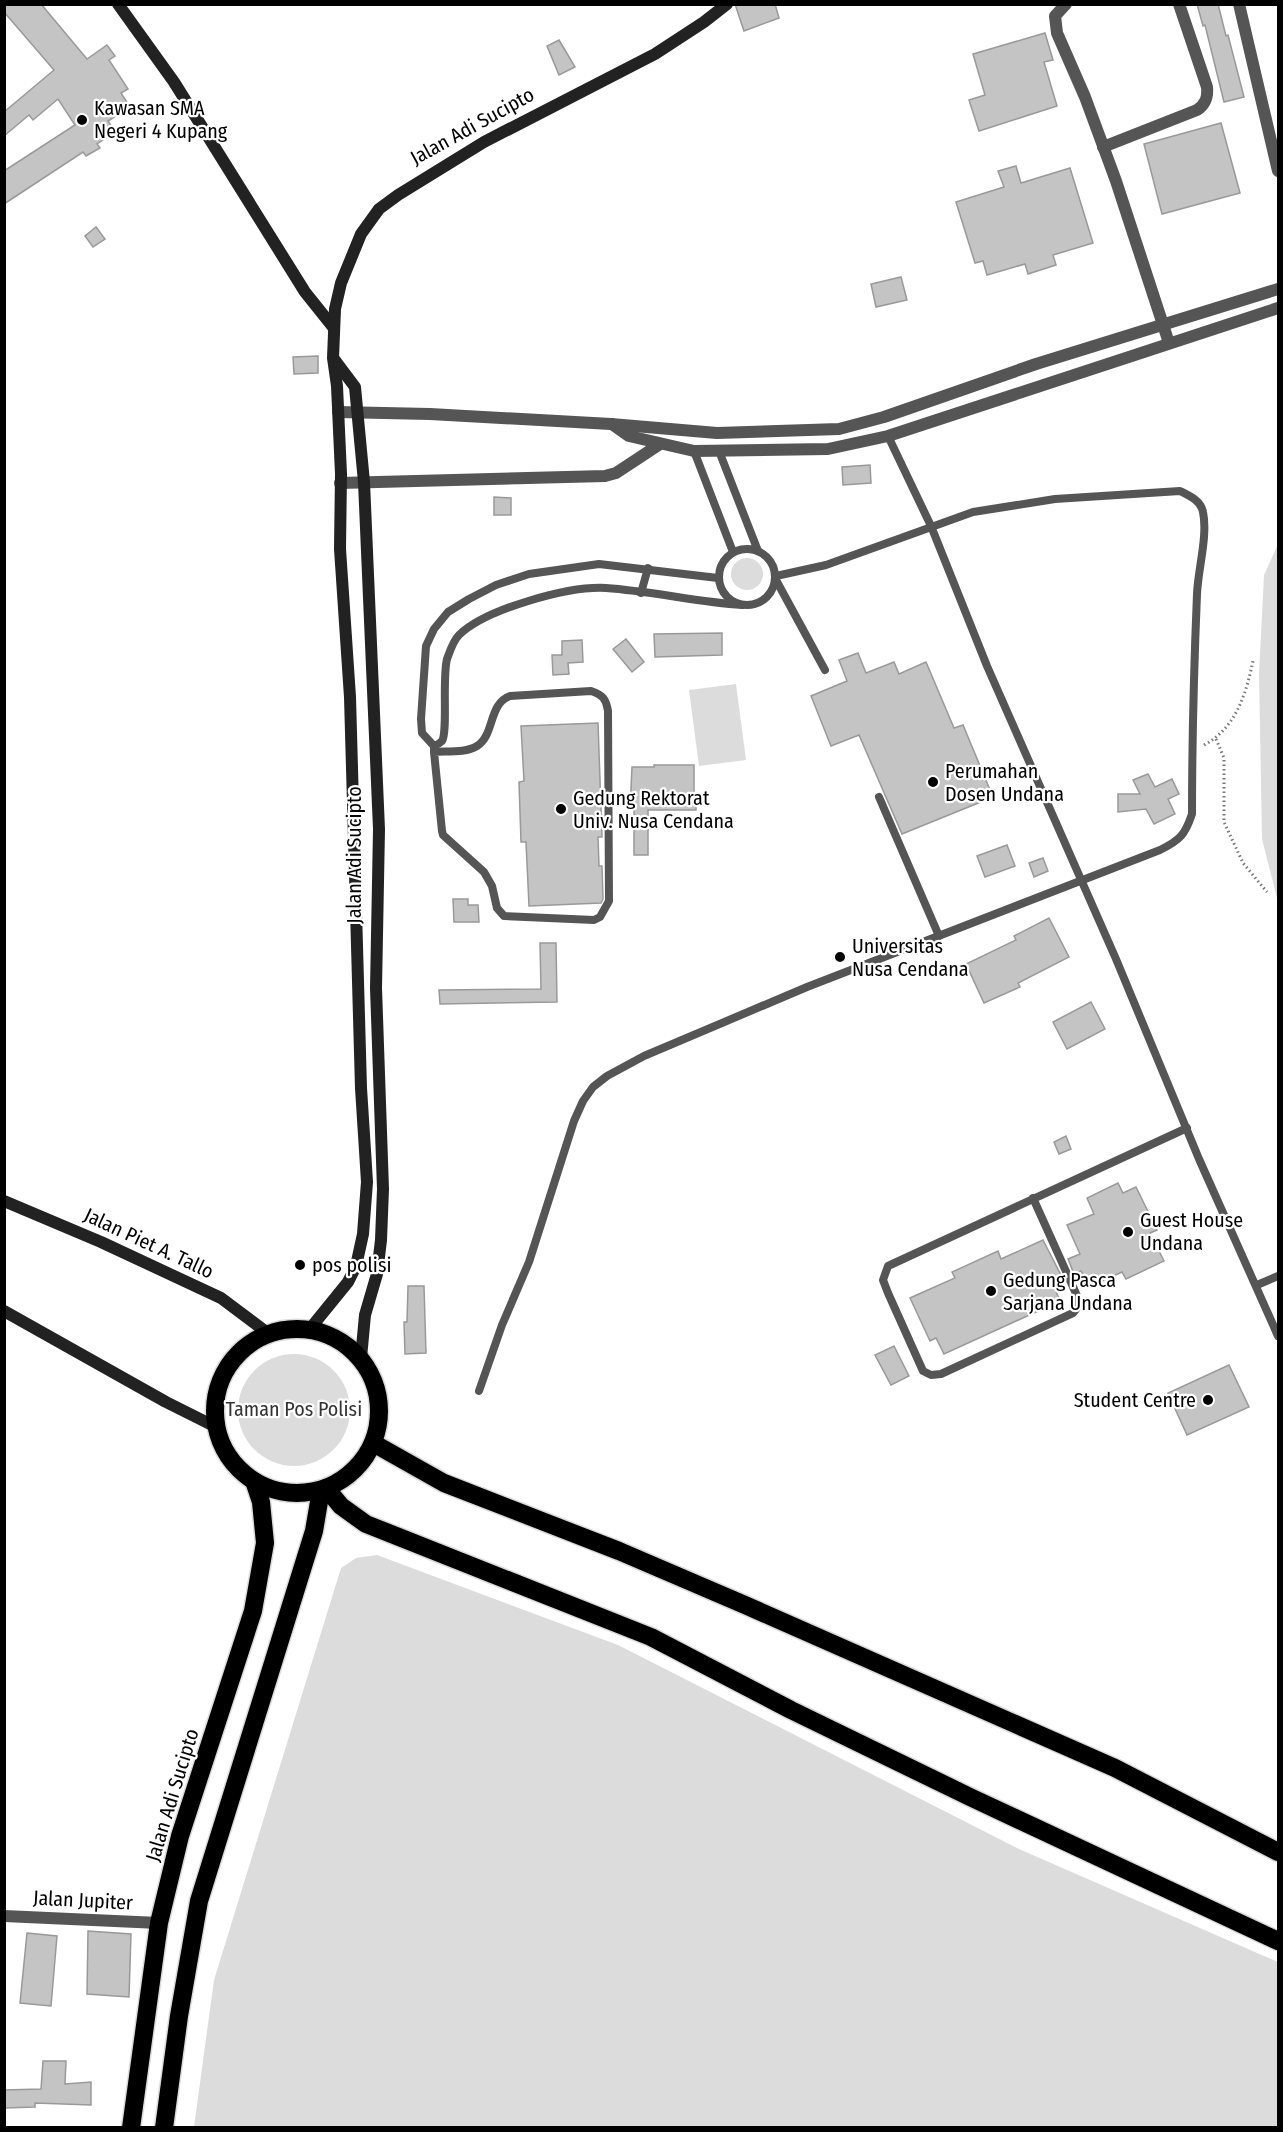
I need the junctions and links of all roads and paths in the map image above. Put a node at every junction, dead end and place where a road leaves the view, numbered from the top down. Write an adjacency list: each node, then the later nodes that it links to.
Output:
1 (118, 4): 11 (main road)
2 (727, 4): 11 (main road, Jalan Adi Sucipto)
3 (1066, 4): 6 (street)
4 (1179, 4): 6 (street)
5 (1239, 4): 7 (street)
6 (1103, 147): 10 (street)
7 (1278, 171)
8 (1278, 289): 10 (street)
9 (1278, 308): 12 (street)
10 (1162, 325): 12 (street); 16 (street)
11 (333, 327): 13 (main road, Jalan Adi Sucipto)
12 (1169, 344): 19 (street)
13 (333, 358): 14 (main road, Jalan Adi Sucipto); 15 (main road, Jalan Adi Sucipto)
14 (338, 412): 15 (street); 24 (main road, Jalan Adi Sucipto)
15 (357, 412): 17 (street); 23 (main road, Jalan Adi Sucipto)
16 (884, 417): 18 (street); 19 (street)
17 (611, 424): 18 (street); 20 (street)
18 (717, 433): 21 (street)
19 (888, 436): 21 (street); 25 (lane)
20 (660, 444): 22 (street); 23 (street)
21 (719, 451): 22 (street); 26 (lane)
22 (694, 452): 27 (lane)
23 (364, 482): 24 (street); 51 (main road, Jalan Adi Sucipto)
24 (340, 483): 48 (main road, Jalan Adi Sucipto)
25 (931, 526): 30 (lane); 37 (lane); 39 (lane)
26 (758, 550): 27 (lane); 30 (lane)
27 (733, 552): 29 (lane)
28 (648, 568): 29 (lane); 31 (lane); 36 (lane)
29 (718, 578): 32 (lane)
30 (776, 578): 32 (lane); 34 (lane)
31 (640, 593): 32 (lane); 36 (lane)
32 (742, 605)
33 (1253, 661): 35 (path)
34 (825, 670)
35 (1216, 739): 37 (path); 40 (path)
36 (434, 749): 36 (lane)
37 (1192, 752): 39 (lane)
38 (879, 796): 41 (lane)
39 (1081, 881): 41 (lane); 42 (lane)
40 (1267, 892)
41 (939, 936): 52 (lane)
42 (1187, 1128): 43 (lane); 46 (lane)
43 (1033, 1197): 43 (lane)
44 (4, 1201): 49 (main road, Jalan Piet A. Tallo)
45 (1278, 1276): 46 (lane)
46 (1257, 1285): 50 (lane)
47 (4, 1311): 53 (main road)
48 (309, 1330): 49 (highway); 51 (highway)
49 (269, 1334): 53 (highway)
50 (1278, 1335)
51 (361, 1358): 54 (highway)
52 (479, 1391)
53 (216, 1427): 55 (highway)
54 (373, 1443): 56 (highway); 57 (highway)
55 (254, 1481): 56 (highway); 59 (highway, Jalan Adi Sucipto)
56 (323, 1489): 60 (highway); 62 (highway)
57 (1278, 1852)
58 (5, 1916): 59 (street, Jalan Jupiter)
59 (159, 1923): 61 (highway, Jalan Adi Sucipto)
60 (1278, 1941)
61 (131, 2127)
62 (164, 2127)

